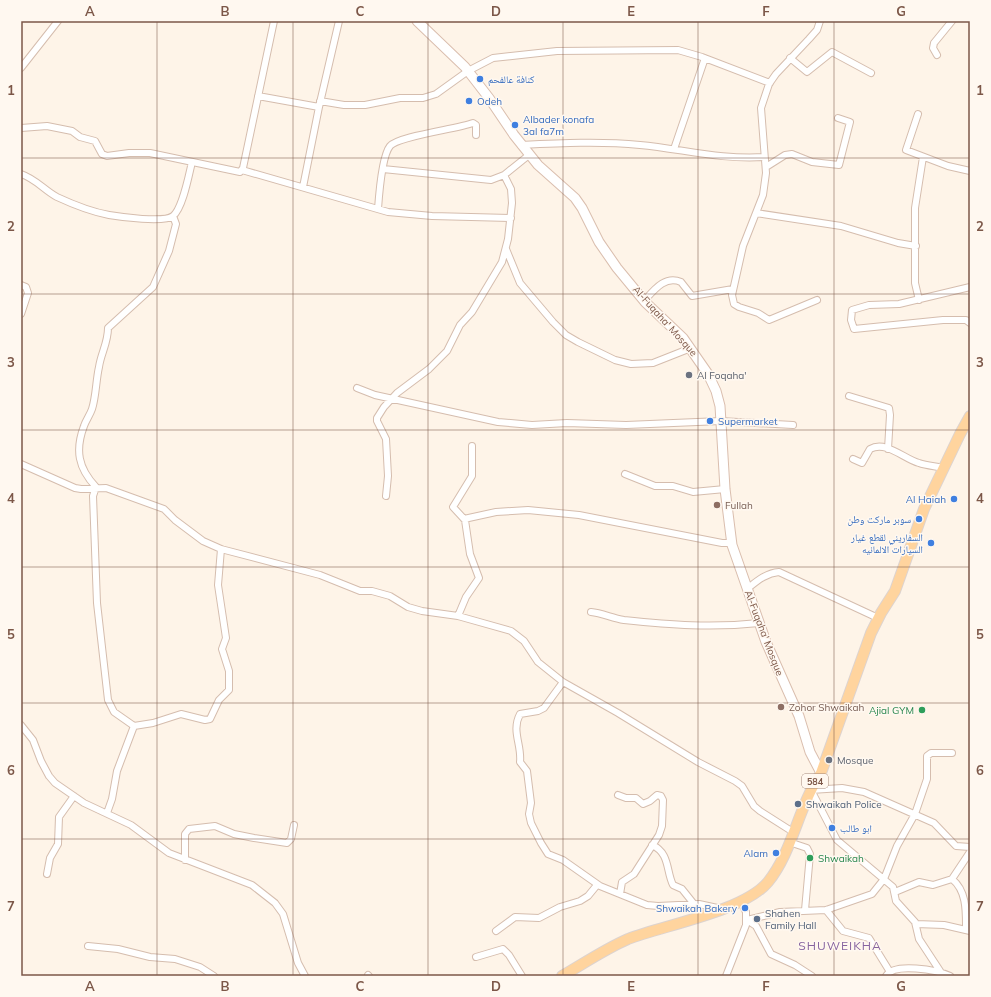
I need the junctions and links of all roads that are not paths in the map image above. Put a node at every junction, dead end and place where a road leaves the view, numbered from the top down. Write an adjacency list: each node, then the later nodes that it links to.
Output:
1 (58, 21): 10 (street)
2 (274, 21): 14 (street)
3 (339, 21): 15 (street)
4 (417, 21): 11 (street, Al-Fuqaha' Mosque)
5 (820, 21): 9 (street)
6 (952, 21): 7 (street)
7 (937, 55)
8 (705, 58): 11 (street); 13 (street); 21 (street)
9 (790, 58): 12 (street); 13 (street)
10 (21, 68)
11 (468, 71): 15 (street); 20 (street, Al-Fuqaha' Mosque)
12 (871, 72)
13 (770, 83): 23 (street)
14 (258, 96): 15 (street); 28 (street)
15 (319, 104): 32 (street)
16 (918, 114): 24 (street)
17 (838, 118): 26 (street)
18 (21, 128): 25 (street)
19 (476, 135): 27 (street)
20 (521, 145): 21 (street); 22 (street, Al-Fuqaha' Mosque)
21 (674, 149): 23 (street)
22 (530, 155): 31 (street); 44 (street, Al-Fuqaha' Mosque)
23 (764, 157): 26 (street)
24 (923, 157): 29 (street); 37 (street)
25 (192, 162): 28 (street); 35 (street)
26 (766, 167): 34 (street)
27 (383, 169): 31 (street); 33 (street)
28 (242, 170): 32 (street)
29 (970, 171)
30 (21, 174): 35 (street)
31 (504, 175): 36 (street)
32 (303, 187): 33 (street)
33 (378, 209): 36 (street)
34 (756, 213): 37 (street); 41 (street)
35 (173, 216): 61 (street)
36 (511, 218): 38 (street)
37 (916, 246): 43 (street)
38 (506, 248): 47 (street); 50 (street)
39 (21, 285): 45 (street)
40 (970, 288): 43 (street)
41 (733, 289): 42 (street); 44 (street)
42 (817, 300)
43 (919, 300): 46 (street)
44 (644, 301): 47 (street, Al-Fuqaha' Mosque)
45 (21, 314)
46 (970, 323)
47 (691, 348): 52 (street, Al-Fuqaha' Mosque)
48 (357, 388): 50 (street)
49 (849, 396): 56 (street)
50 (392, 399): 52 (street); 63 (street)
51 (970, 416): 59 (main road)
52 (721, 421): 53 (street); 62 (street, Al-Fuqaha' Mosque)
53 (793, 425)
54 (970, 428): 59 (main road)
55 (472, 446): 64 (street)
56 (888, 449): 57 (street); 59 (street)
57 (853, 459)
58 (21, 464): 61 (street)
59 (944, 468): 70 (main road, 584)
60 (624, 474): 62 (street)
61 (96, 487): 66 (street); 74 (street)
62 (724, 489): 65 (street, Al-Fuqaha' Mosque)
63 (386, 496)
64 (464, 519): 65 (street); 69 (street)
65 (732, 543): 67 (street, Al-Fuqaha' Mosque)
66 (220, 549): 69 (street); 74 (street)
67 (747, 589): 70 (street); 71 (street, Al-Fuqaha' Mosque)
68 (591, 612): 71 (street)
69 (458, 616): 72 (street)
70 (878, 618): 76 (main road, 584)
71 (759, 623): 76 (street, Al-Fuqaha' Mosque)
72 (563, 682): 83 (street); 92 (street)
73 (21, 725): 79 (street)
74 (134, 726): 80 (street)
75 (952, 753): 81 (street)
76 (821, 773): 77 (main road, 584)
77 (810, 790): 81 (street); 83 (main road, 584); 90 (street)
78 (618, 795): 85 (street)
79 (74, 796): 80 (street); 89 (street)
80 (107, 813): 88 (street)
81 (915, 814): 86 (street); 90 (street)
82 (294, 825): 88 (street)
83 (793, 832): 84 (main road, 584)
84 (789, 842): 95 (main road, 584); 98 (street)
85 (652, 846): 94 (street); 96 (street)
86 (970, 848)
87 (970, 852): 91 (street)
88 (185, 860): 109 (street)
89 (47, 874)
90 (884, 879): 93 (street); 99 (street)
91 (952, 879): 93 (street); 103 (street)
92 (597, 885): 94 (street); 102 (street)
93 (895, 892): 101 (street)
94 (620, 894): 96 (street)
95 (741, 901): 97 (main road, 584); 100 (street)
96 (694, 904): 97 (street)
97 (722, 909): 111 (main road, 584)
98 (805, 910): 99 (street); 100 (street)
99 (826, 910): 107 (street)
100 (747, 920): 112 (street); 113 (street)
101 (916, 924): 103 (street); 106 (street)
102 (496, 931)
103 (968, 931)
104 (88, 946): 108 (street)
105 (476, 957): 110 (street)
106 (940, 971): 107 (street); 114 (street)
107 (888, 974)
108 (214, 976)
109 (305, 976)
110 (522, 976)
111 (562, 976)
112 (727, 976)
113 (812, 976)
114 (950, 976)

